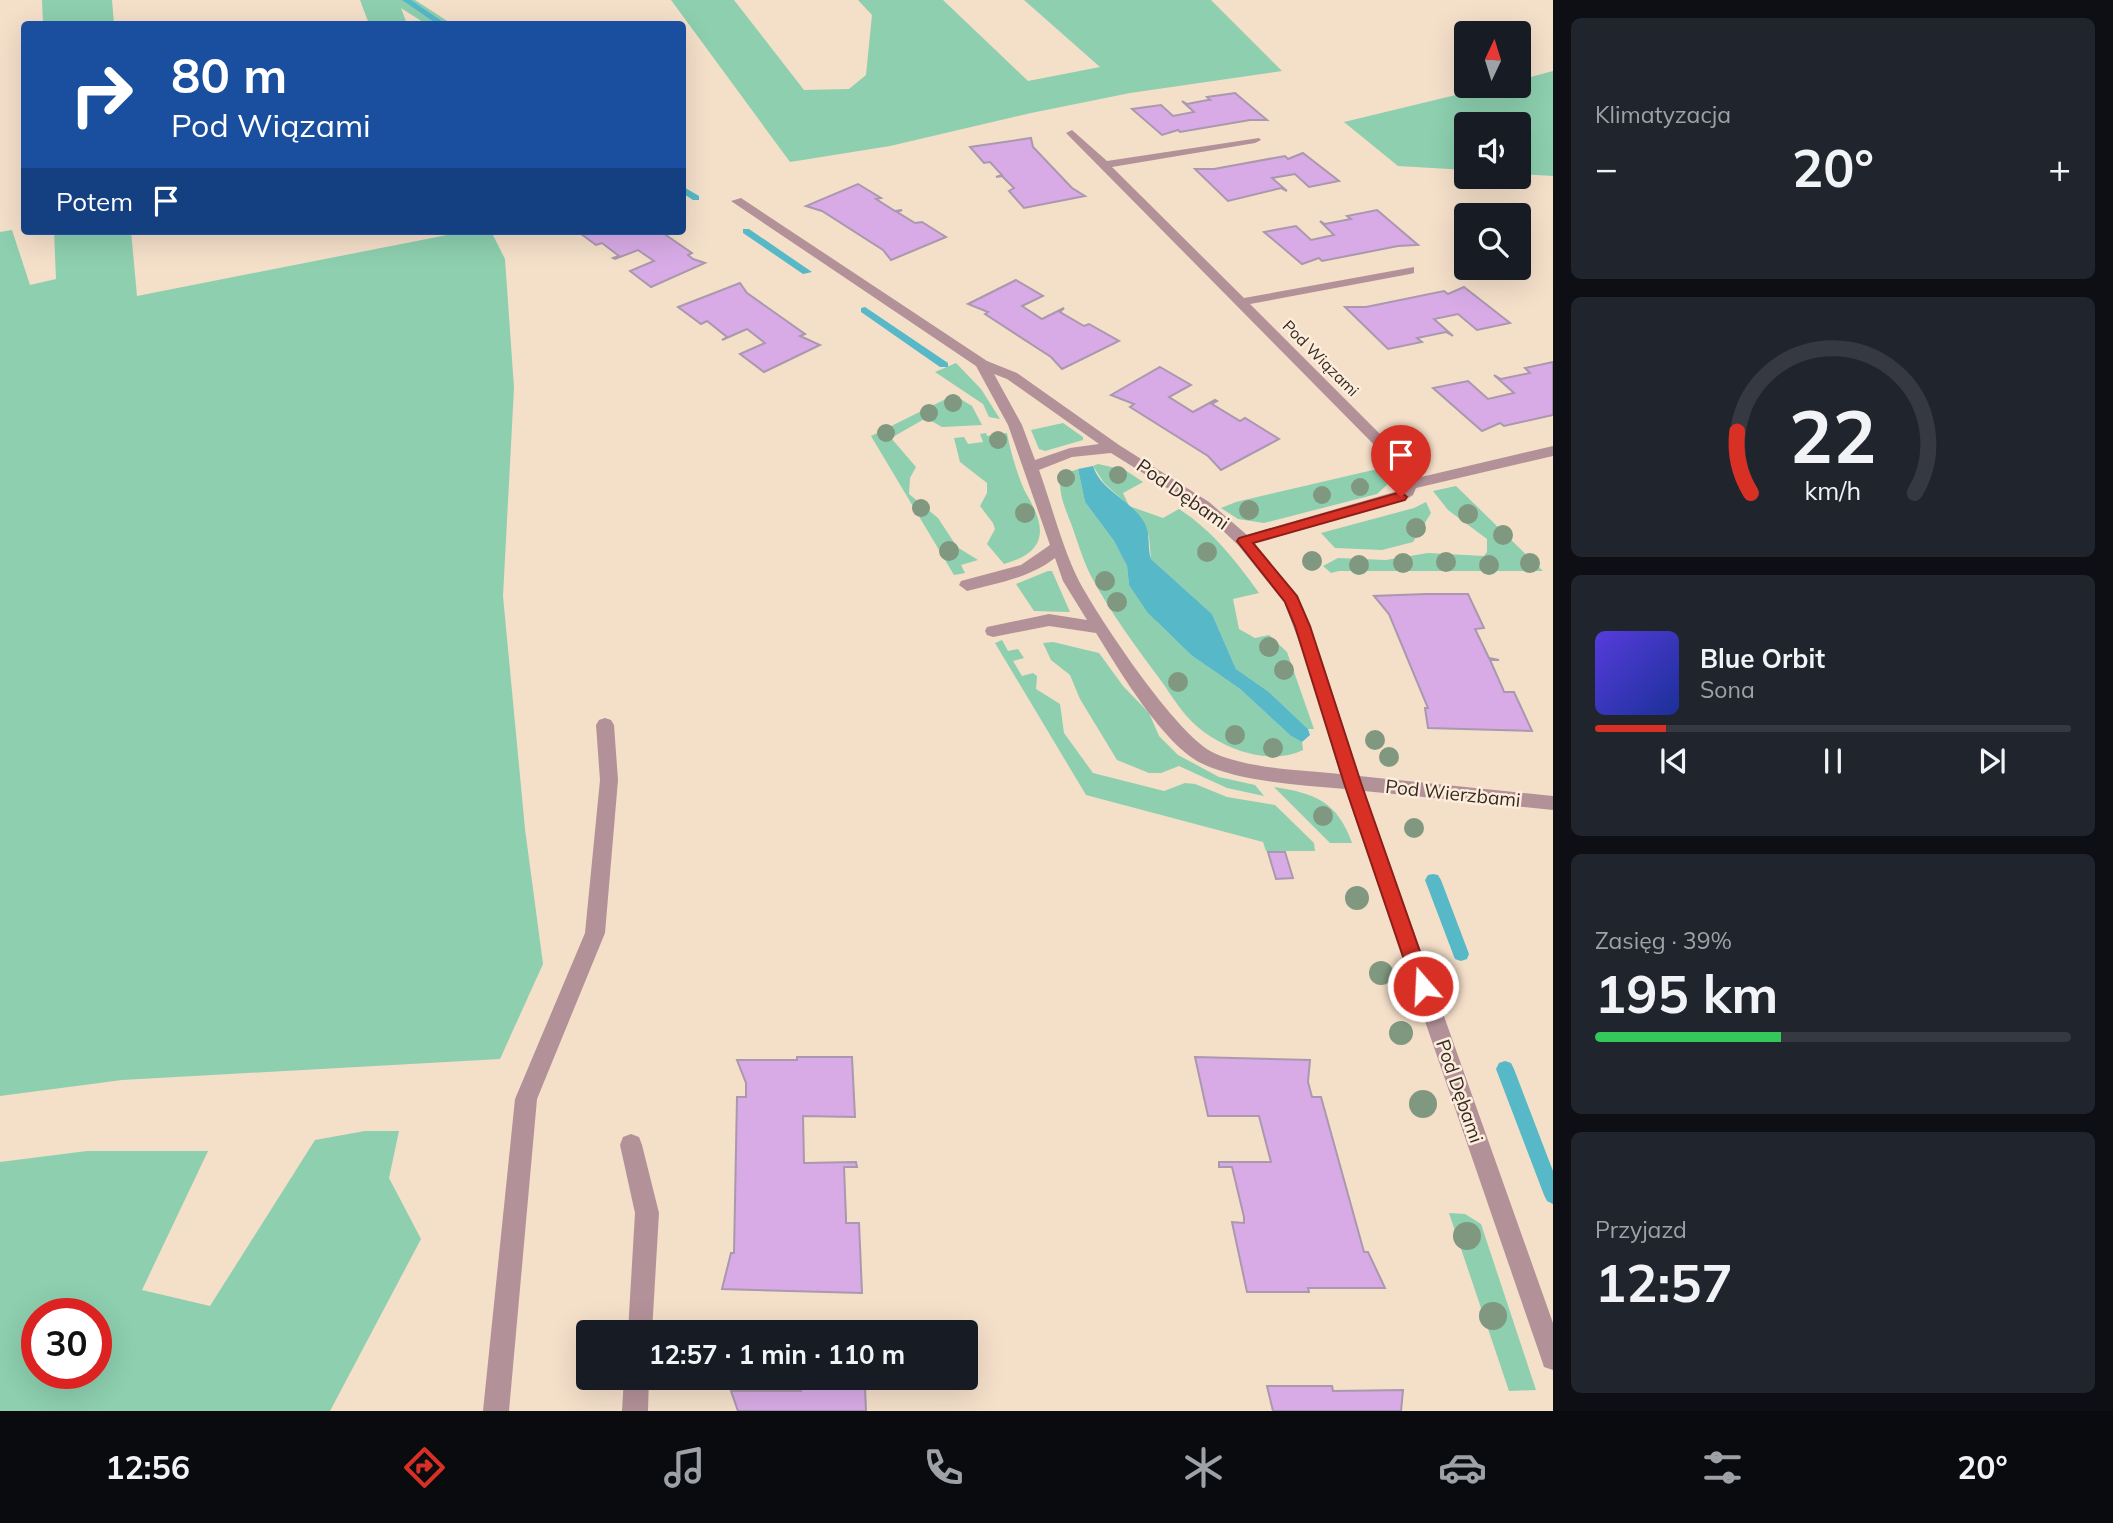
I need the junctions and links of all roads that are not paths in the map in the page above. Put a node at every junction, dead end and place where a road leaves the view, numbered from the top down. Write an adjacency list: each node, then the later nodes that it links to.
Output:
1 (1072, 133): 3 (street, Pod Wiązami)
2 (1255, 140): 3 (street)
3 (1104, 165): 6 (street, Pod Wiązami)
4 (737, 201): 7 (street, Pod Dębami)
5 (1410, 270): 6 (street)
6 (1241, 302): 11 (street, Pod Wiązami)
7 (982, 364): 8 (street, Pod Dębami); 10 (street, Pod Wierzbami)
8 (1114, 448): 10 (street); 12 (street, Pod Dębami)
9 (1553, 451): 11 (street)
10 (1030, 469): 13 (street, Pod Wierzbami)
11 (1411, 484): 12 (street)
12 (1244, 541): 18 (street, Pod Dębami)
13 (1058, 547): 14 (street); 15 (street, Pod Wierzbami)
14 (967, 585)
15 (1099, 628): 16 (street); 18 (street, Pod Wierzbami)
16 (993, 631)
17 (605, 726): 24 (street)
18 (1352, 783): 19 (street, Pod Wierzbami); 22 (street, Pod Dębami)
19 (1553, 803)
20 (631, 1144): 21 (street)
21 (641, 1320)
22 (1553, 1358)
23 (636, 1390): 25 (street)
24 (496, 1411)
25 (635, 1411)

